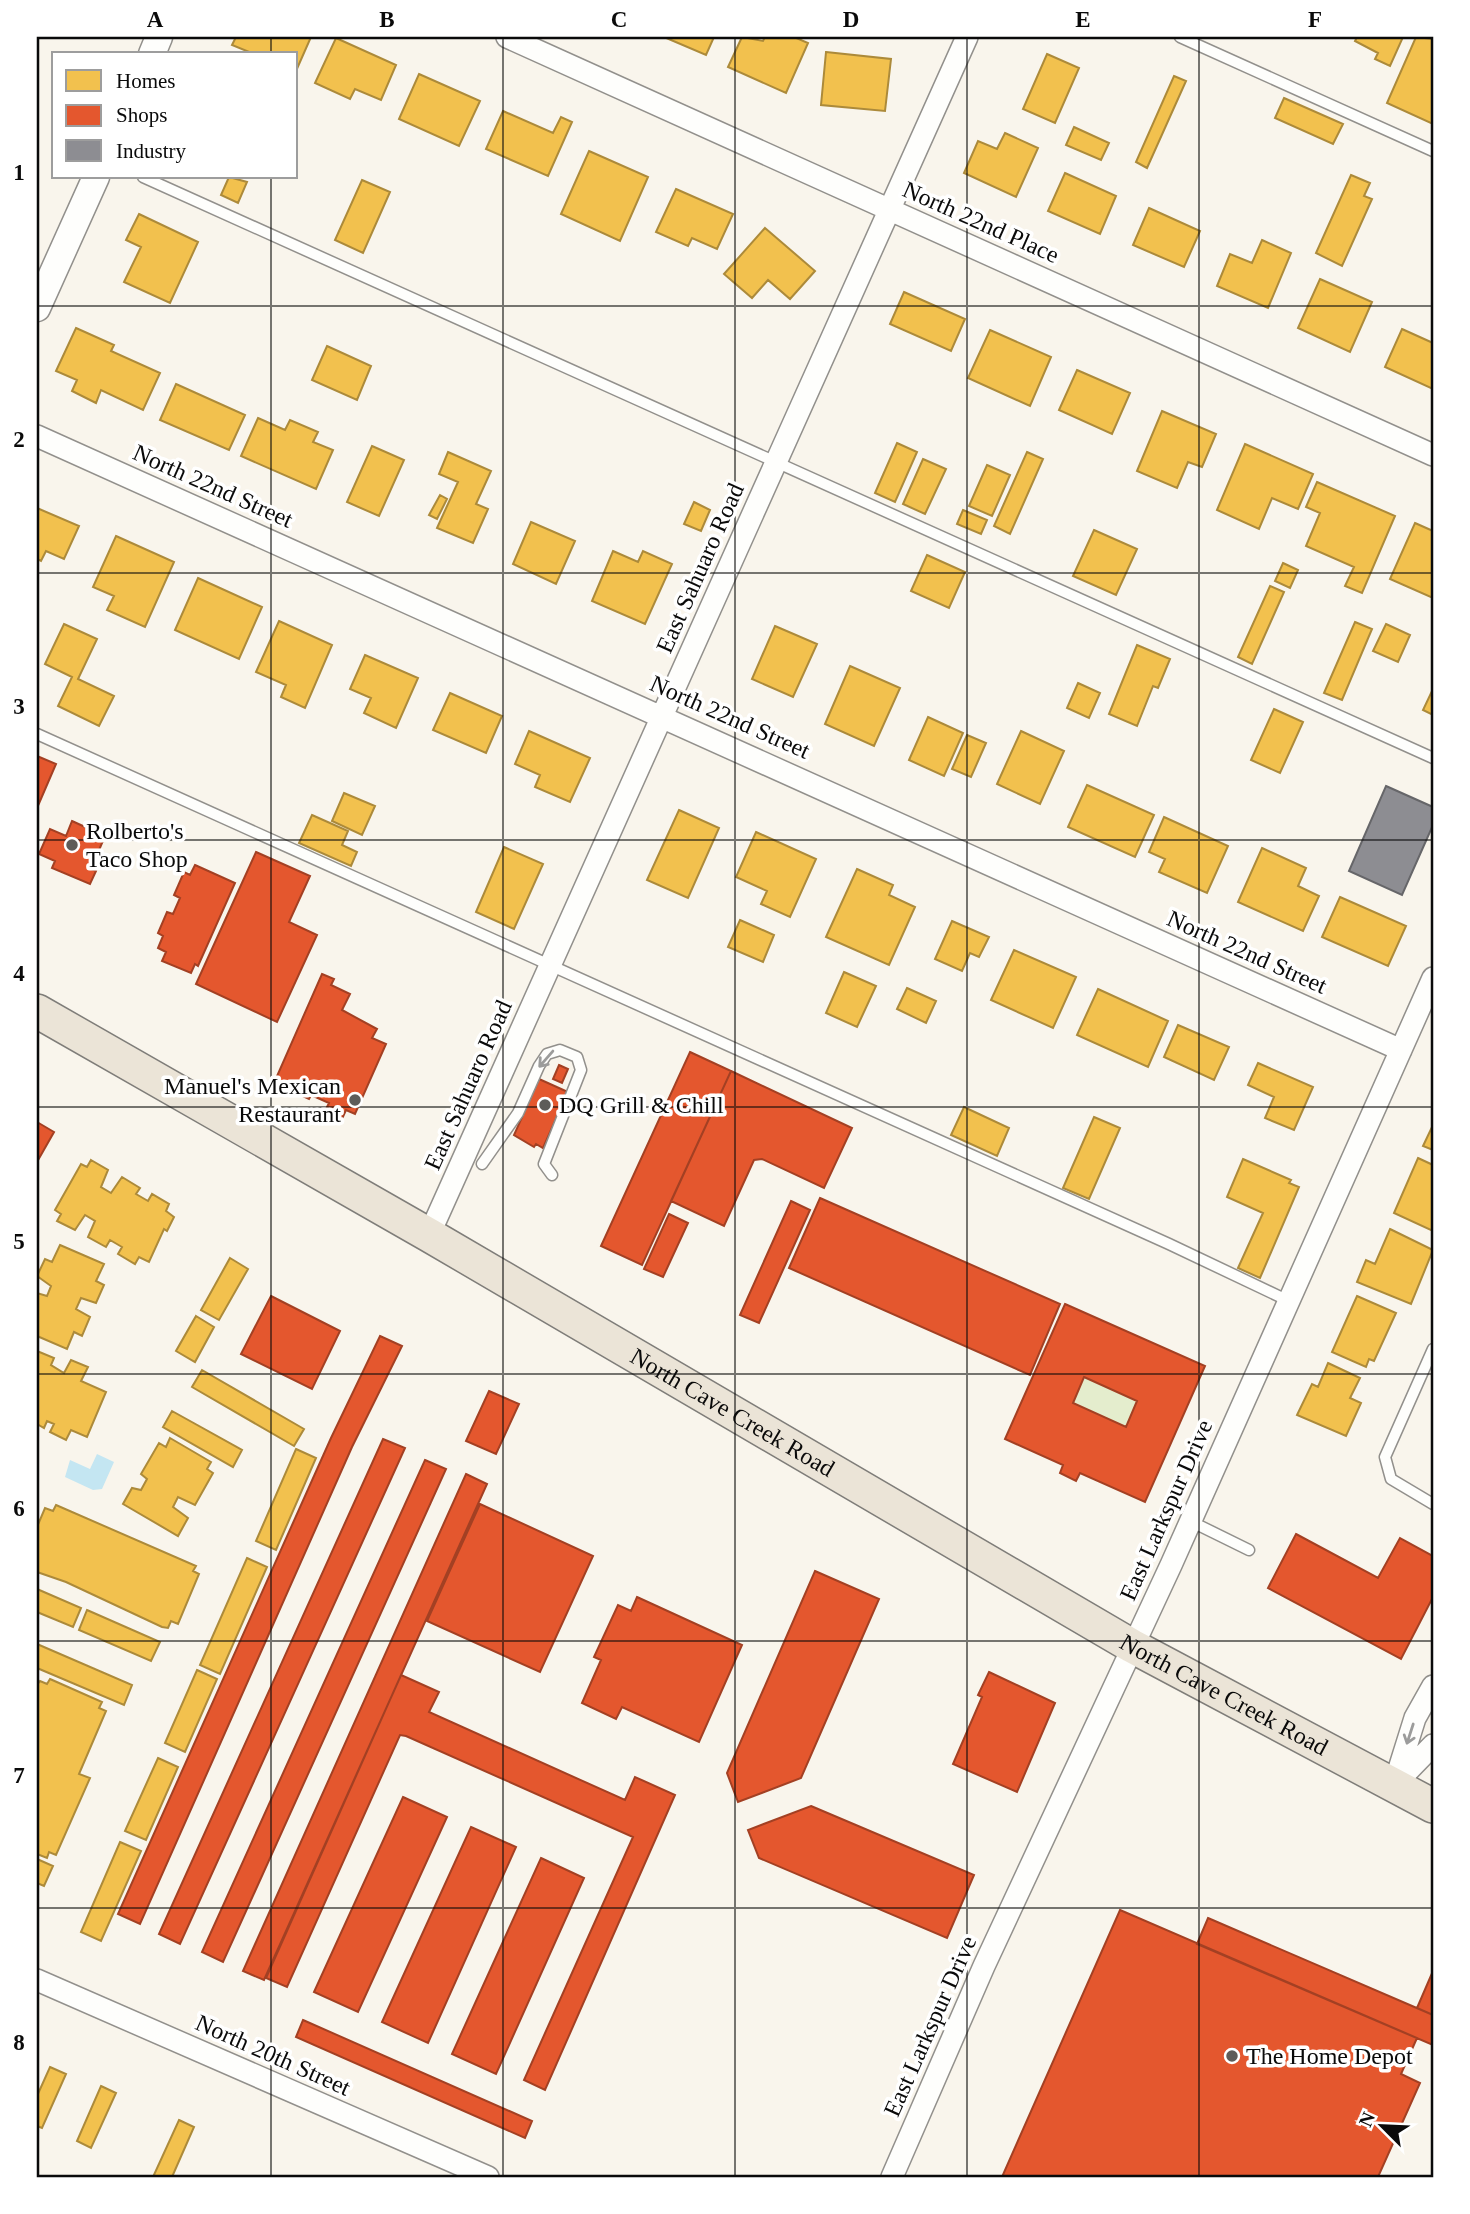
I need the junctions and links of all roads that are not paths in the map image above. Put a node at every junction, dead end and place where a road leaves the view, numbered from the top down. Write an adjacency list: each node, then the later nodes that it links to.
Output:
1 (507, 37): 7 (street, North 22nd Place)
2 (967, 37): 7 (street, East Sahuaro Road)
3 (1180, 37): 4 (lane)
4 (1433, 151)
5 (96, 178): 8 (street)
6 (145, 178): 11 (lane)
7 (890, 210): 10 (street, North 22nd Place); 11 (street, East Sahuaro Road)
8 (38, 303)
9 (37, 436): 12 (street, North 22nd Street)
10 (1433, 456)
11 (777, 461): 12 (street, East Sahuaro Road); 14 (lane)
12 (663, 715): 15 (street, East Sahuaro Road); 18 (street, North 22nd Street)
13 (37, 734): 15 (lane)
14 (1433, 758)
15 (550, 967): 21 (street, East Sahuaro Road); 22 (lane)
16 (1433, 978): 18 (street, East Larkspur Drive)
17 (37, 1011): 21 (main road, North Cave Creek Road)
18 (1401, 1050): 22 (street, East Larkspur Drive)
19 (482, 1164): 20 (lane, one-way to 19)
20 (552, 1175)
21 (429, 1235): 27 (main road, North Cave Creek Road)
22 (1289, 1301): 25 (street, East Larkspur Drive)
23 (1433, 1349): 24 (lane)
24 (1433, 1504)
25 (1190, 1521): 26 (lane); 27 (street, East Larkspur Drive)
26 (1249, 1550)
27 (1132, 1646): 30 (main road, North Cave Creek Road); 34 (street, East Larkspur Drive)
28 (1433, 1686): 30 (street, one-way to 30)
29 (1433, 1745): 30 (street)
30 (1394, 1785): 31 (main road, North Cave Creek Road)
31 (1433, 1806)
32 (37, 1980): 33 (street, North 20th Street)
33 (488, 2177)
34 (892, 2177)

